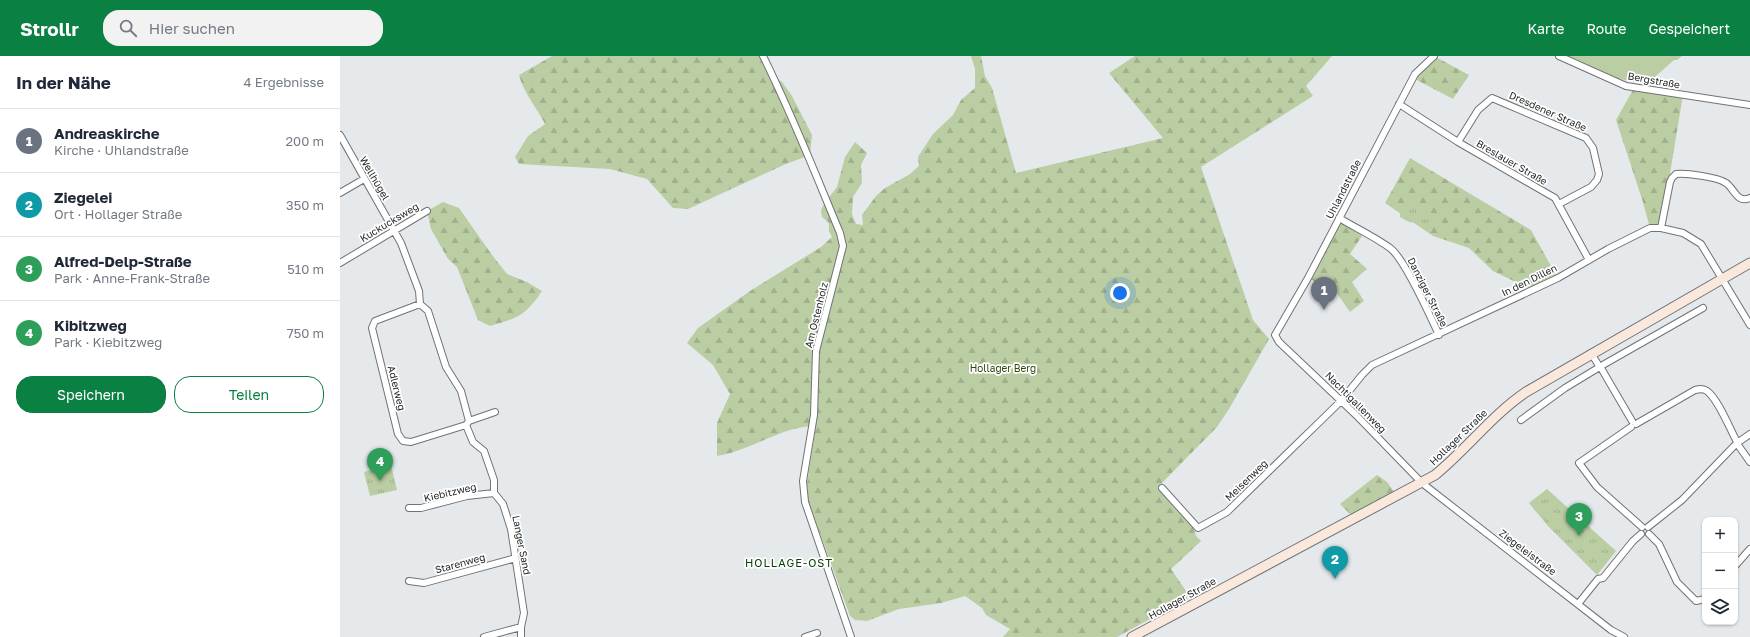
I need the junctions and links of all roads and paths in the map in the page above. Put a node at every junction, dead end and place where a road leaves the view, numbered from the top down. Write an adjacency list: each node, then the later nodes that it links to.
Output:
1 (763, 56): 52 (street, Am Ostenholz)
2 (1434, 56): 4 (street, Uhlandstraße)
3 (1559, 56): 5 (street, Bergstraße)
4 (1399, 104): 7 (street, Breslauer Straße); 13 (street, Uhlandstraße)
5 (1750, 105)
6 (340, 136): 8 (street, Wellhügel)
7 (1458, 142): 11 (street, Breslauer Straße); 11 (street, Dresdener Straße)
8 (364, 179): 9 (street); 15 (street, Wellhügel)
9 (340, 193)
10 (1750, 198): 14 (street)
11 (1559, 204): 16 (street, Breslauer Straße)
12 (427, 211): 15 (street, Kuckucksweg)
13 (1339, 218): 23 (street, Uhlandstraße); 24 (street, Danziger Straße)
14 (1661, 228): 16 (street, In den Dillen); 19 (street, In den Dillen)
15 (394, 230): 17 (street, Kuckucksweg); 20 (street, Langer Sand)
16 (1589, 260): 24 (street, In den Dillen)
17 (340, 263)
18 (1750, 263): 19 (main road, Hollager Straße)
19 (1722, 278): 22 (street, In den Dillen); 25 (main road, Hollager Straße)
20 (420, 304): 30 (street, Langer Sand); 30 (street, Adlerweg)
21 (1703, 308): 26 (street)
22 (1750, 325)
23 (1275, 335): 27 (street, Nachtigallenweg)
24 (1439, 335): 27 (street, In den Dillen)
25 (1591, 353): 26 (street); 35 (main road, Hollager Straße)
26 (1600, 367): 29 (street); 31 (street)
27 (1341, 401): 35 (street, Nachtigallenweg); 36 (street, Meisenweg)
28 (495, 412): 30 (street)
29 (1521, 420)
30 (468, 423): 37 (street, Langer Sand)
31 (1633, 424): 33 (street); 39 (street)
32 (1750, 434): 33 (street)
33 (1737, 443): 34 (street); 40 (street)
34 (1750, 462)
35 (1422, 483): 46 (street, Ziegeleistraße); 53 (main road, Hollager Straße)
36 (1162, 488)
37 (494, 493): 38 (street, Kiebitzweg); 42 (street, Langer Sand)
38 (409, 508)
39 (1641, 530): 40 (street); 46 (street)
40 (1649, 530): 45 (street)
41 (1750, 549): 43 (street)
42 (516, 558): 44 (street, Starenweg); 47 (street, Langer Sand)
43 (1738, 563)
44 (409, 581)
45 (1702, 600)
46 (1578, 604): 54 (street, Ziegeleistraße)
47 (521, 627): 49 (street); 50 (street, Langer Sand)
48 (817, 633): 51 (street)
49 (484, 637)
50 (522, 637)
51 (805, 637)
52 (851, 637)
53 (1132, 637)
54 (1624, 637)

